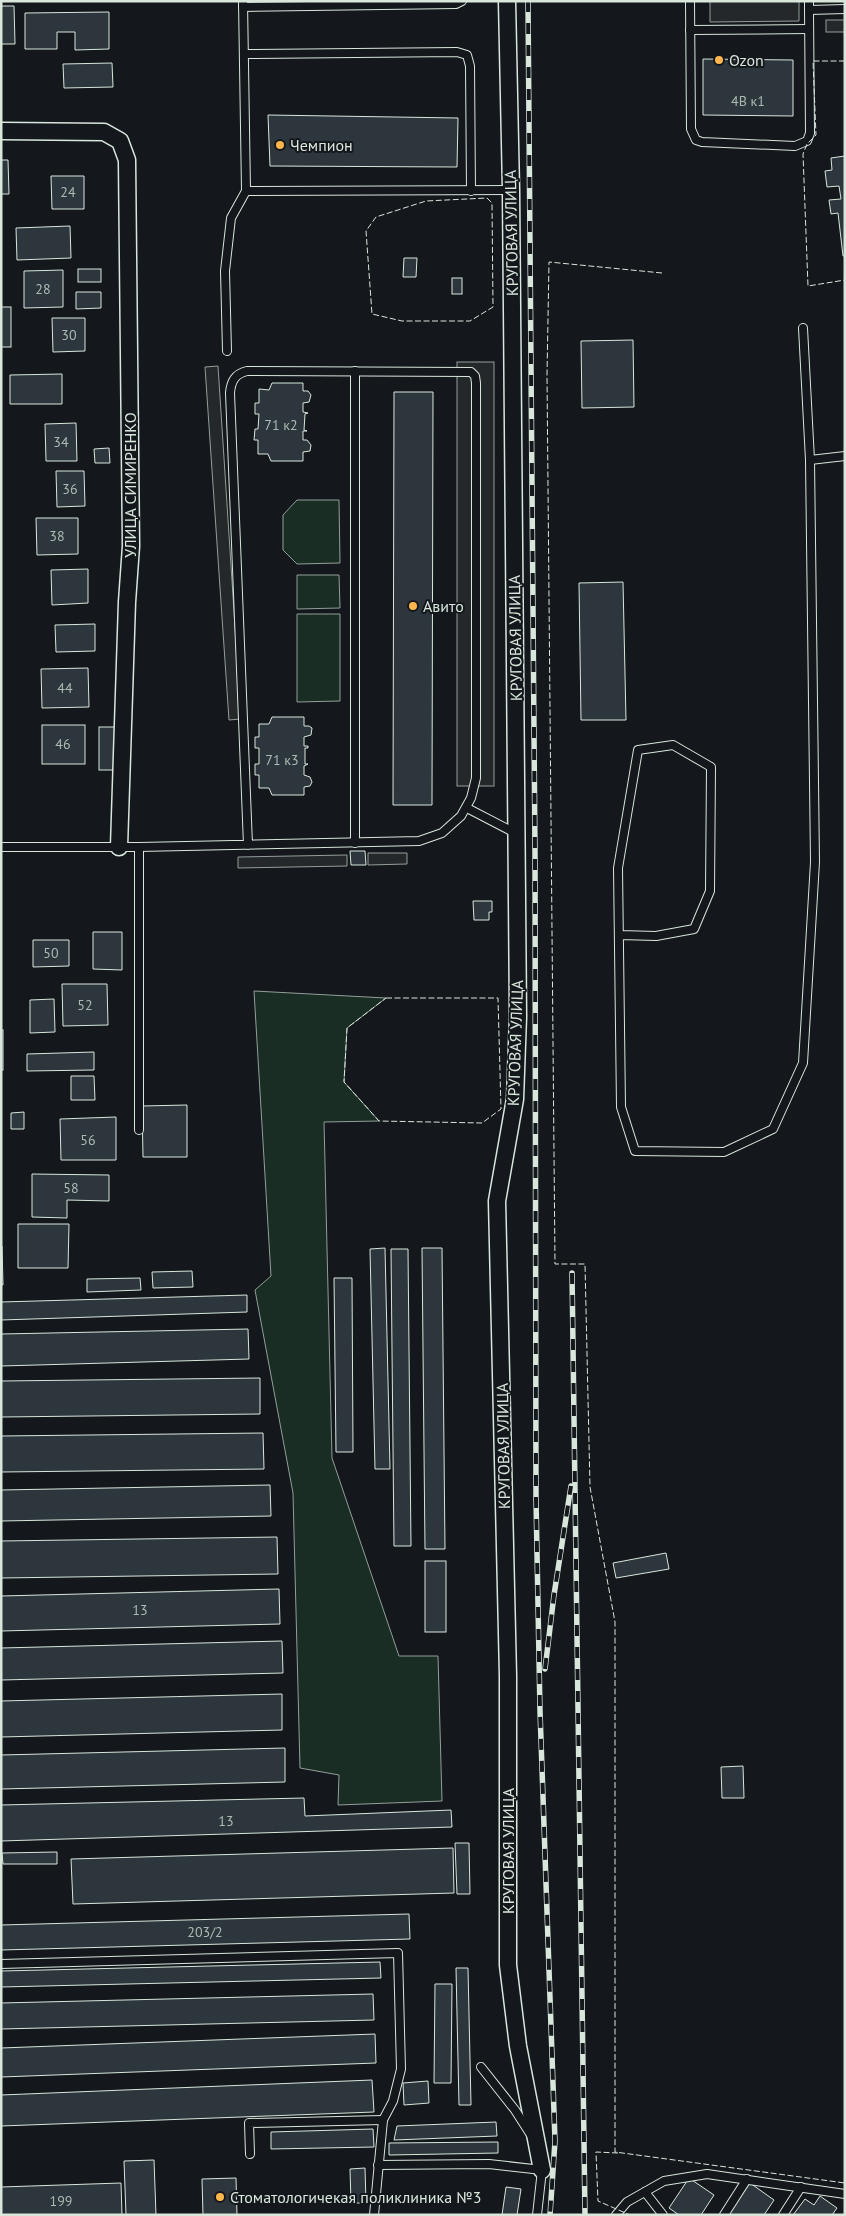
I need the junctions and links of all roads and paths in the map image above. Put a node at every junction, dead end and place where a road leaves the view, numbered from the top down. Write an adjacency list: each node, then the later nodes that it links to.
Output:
1 (462, 1): 4 (lane)
2 (507, 1): 12 (street, КРУГОВАЯ УЛИЦА)
3 (690, 1): 8 (lane)
4 (243, 4): 9 (lane)
5 (809, 5): 6 (lane); 7 (lane)
6 (845, 9)
7 (810, 29): 8 (lane); 8 (lane)
8 (690, 30)
9 (244, 54): 11 (lane); 13 (lane)
10 (1, 131): 24 (street, УЛИЦА СИМИРЕНКО)
11 (471, 190): 12 (lane); 13 (lane)
12 (511, 190): 20 (street, КРУГОВАЯ УЛИЦА)
13 (246, 191): 15 (lane)
14 (803, 328): 18 (lane)
15 (227, 352)
16 (355, 371): 19 (lane); 21 (lane); 22 (lane)
17 (845, 456): 18 (lane)
18 (810, 460): 26 (lane)
19 (467, 808): 20 (lane); 21 (lane)
20 (517, 834): 33 (street, КРУГОВАЯ УЛИЦА)
21 (354, 843): 22 (lane)
22 (248, 845): 25 (lane)
23 (1, 847): 24 (lane)
24 (119, 847): 25 (lane)
25 (139, 847): 27 (lane)
26 (620, 935): 26 (lane)
27 (139, 1130)
28 (1, 1964): 30 (lane)
29 (481, 2067): 33 (lane)
30 (383, 2120): 31 (lane); 32 (lane)
31 (250, 2154)
32 (378, 2165): 33 (lane); 38 (lane)
33 (542, 2170): 39 (lane)
34 (747, 2179): 35 (lane); 36 (lane); 42 (lane)
35 (801, 2187): 37 (lane); 43 (lane)
36 (645, 2192): 40 (lane); 41 (lane)
37 (845, 2194)
38 (374, 2215)
39 (537, 2215)
40 (616, 2215)
41 (663, 2215)
42 (724, 2215)
43 (783, 2215)

